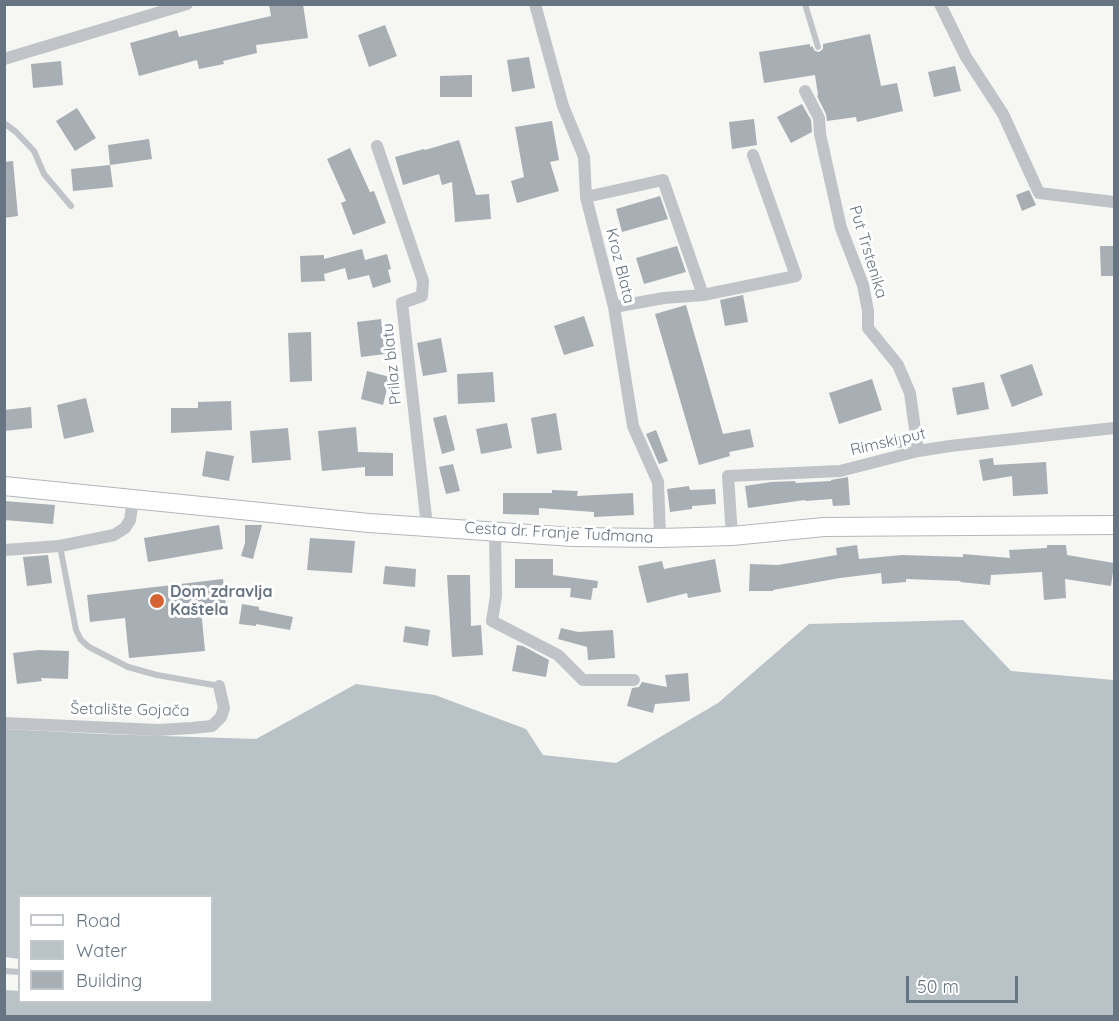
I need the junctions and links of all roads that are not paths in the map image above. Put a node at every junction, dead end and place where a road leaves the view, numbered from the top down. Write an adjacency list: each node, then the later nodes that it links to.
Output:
1 (187, 4): 6 (street)
2 (535, 4): 11 (street, Kroz Blata)
3 (805, 4): 5 (lane)
4 (940, 4): 12 (street)
5 (818, 47)
6 (4, 59)
7 (805, 91): 17 (street, Put Trstenika)
8 (4, 123): 13 (lane)
9 (377, 146): 21 (street, Prilaz blatu)
10 (753, 155): 14 (street)
11 (586, 197): 14 (street); 15 (street, Kroz Blata)
12 (1114, 202)
13 (71, 206)
14 (703, 295): 15 (street)
15 (614, 307): 24 (street, Kroz Blata)
16 (1114, 428): 17 (street, Rimski put)
17 (918, 451): 23 (street, Rimski put)
18 (4, 486): 19 (main road, Cesta dr. Franje Tuđmana)
19 (133, 500): 21 (main road, Cesta dr. Franje Tuđmana); 25 (street)
20 (1114, 525): 23 (main road, Cesta dr. Franje Tuđmana)
21 (427, 526): 22 (main road, Cesta dr. Franje Tuđmana)
22 (495, 531): 24 (main road, Cesta dr. Franje Tuđmana); 27 (street)
23 (732, 536): 24 (main road, Cesta dr. Franje Tuđmana)
24 (660, 538)
25 (60, 546): 26 (street); 28 (lane)
26 (4, 550)
27 (634, 680)
28 (219, 687): 29 (street, Šetalište Gojača)
29 (4, 723)

